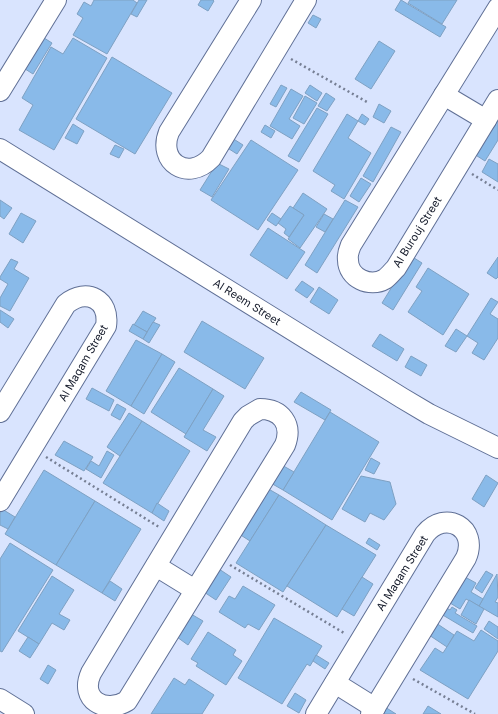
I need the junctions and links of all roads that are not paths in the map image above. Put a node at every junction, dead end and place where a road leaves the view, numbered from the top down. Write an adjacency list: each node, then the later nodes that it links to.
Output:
1 (56, 0): 5 (street)
2 (251, 0): 3 (street)
3 (299, 2)
4 (498, 8): 6 (street, Al Burouj Street)
5 (0, 92)
6 (444, 95): 8 (street); 8 (street, Al Burouj Street)
7 (498, 100): 8 (street, Al Burouj Street)
8 (486, 120)
9 (0, 149): 11 (street, Al Reem Street)
10 (0, 412): 12 (street, Al Maqam Street)
11 (498, 448)
12 (6, 478): 13 (street, Al Maqam Street)
13 (0, 501)
14 (156, 566): 15 (street); 15 (street); 18 (street)
15 (195, 590): 18 (street)
16 (334, 683): 19 (street, Al Maqam Street); 19 (street, Al Maqam Street); 21 (street, Al Maqam Street)
17 (0, 699): 20 (street)
18 (95, 710)
19 (373, 711)
20 (24, 714)
21 (316, 714)

